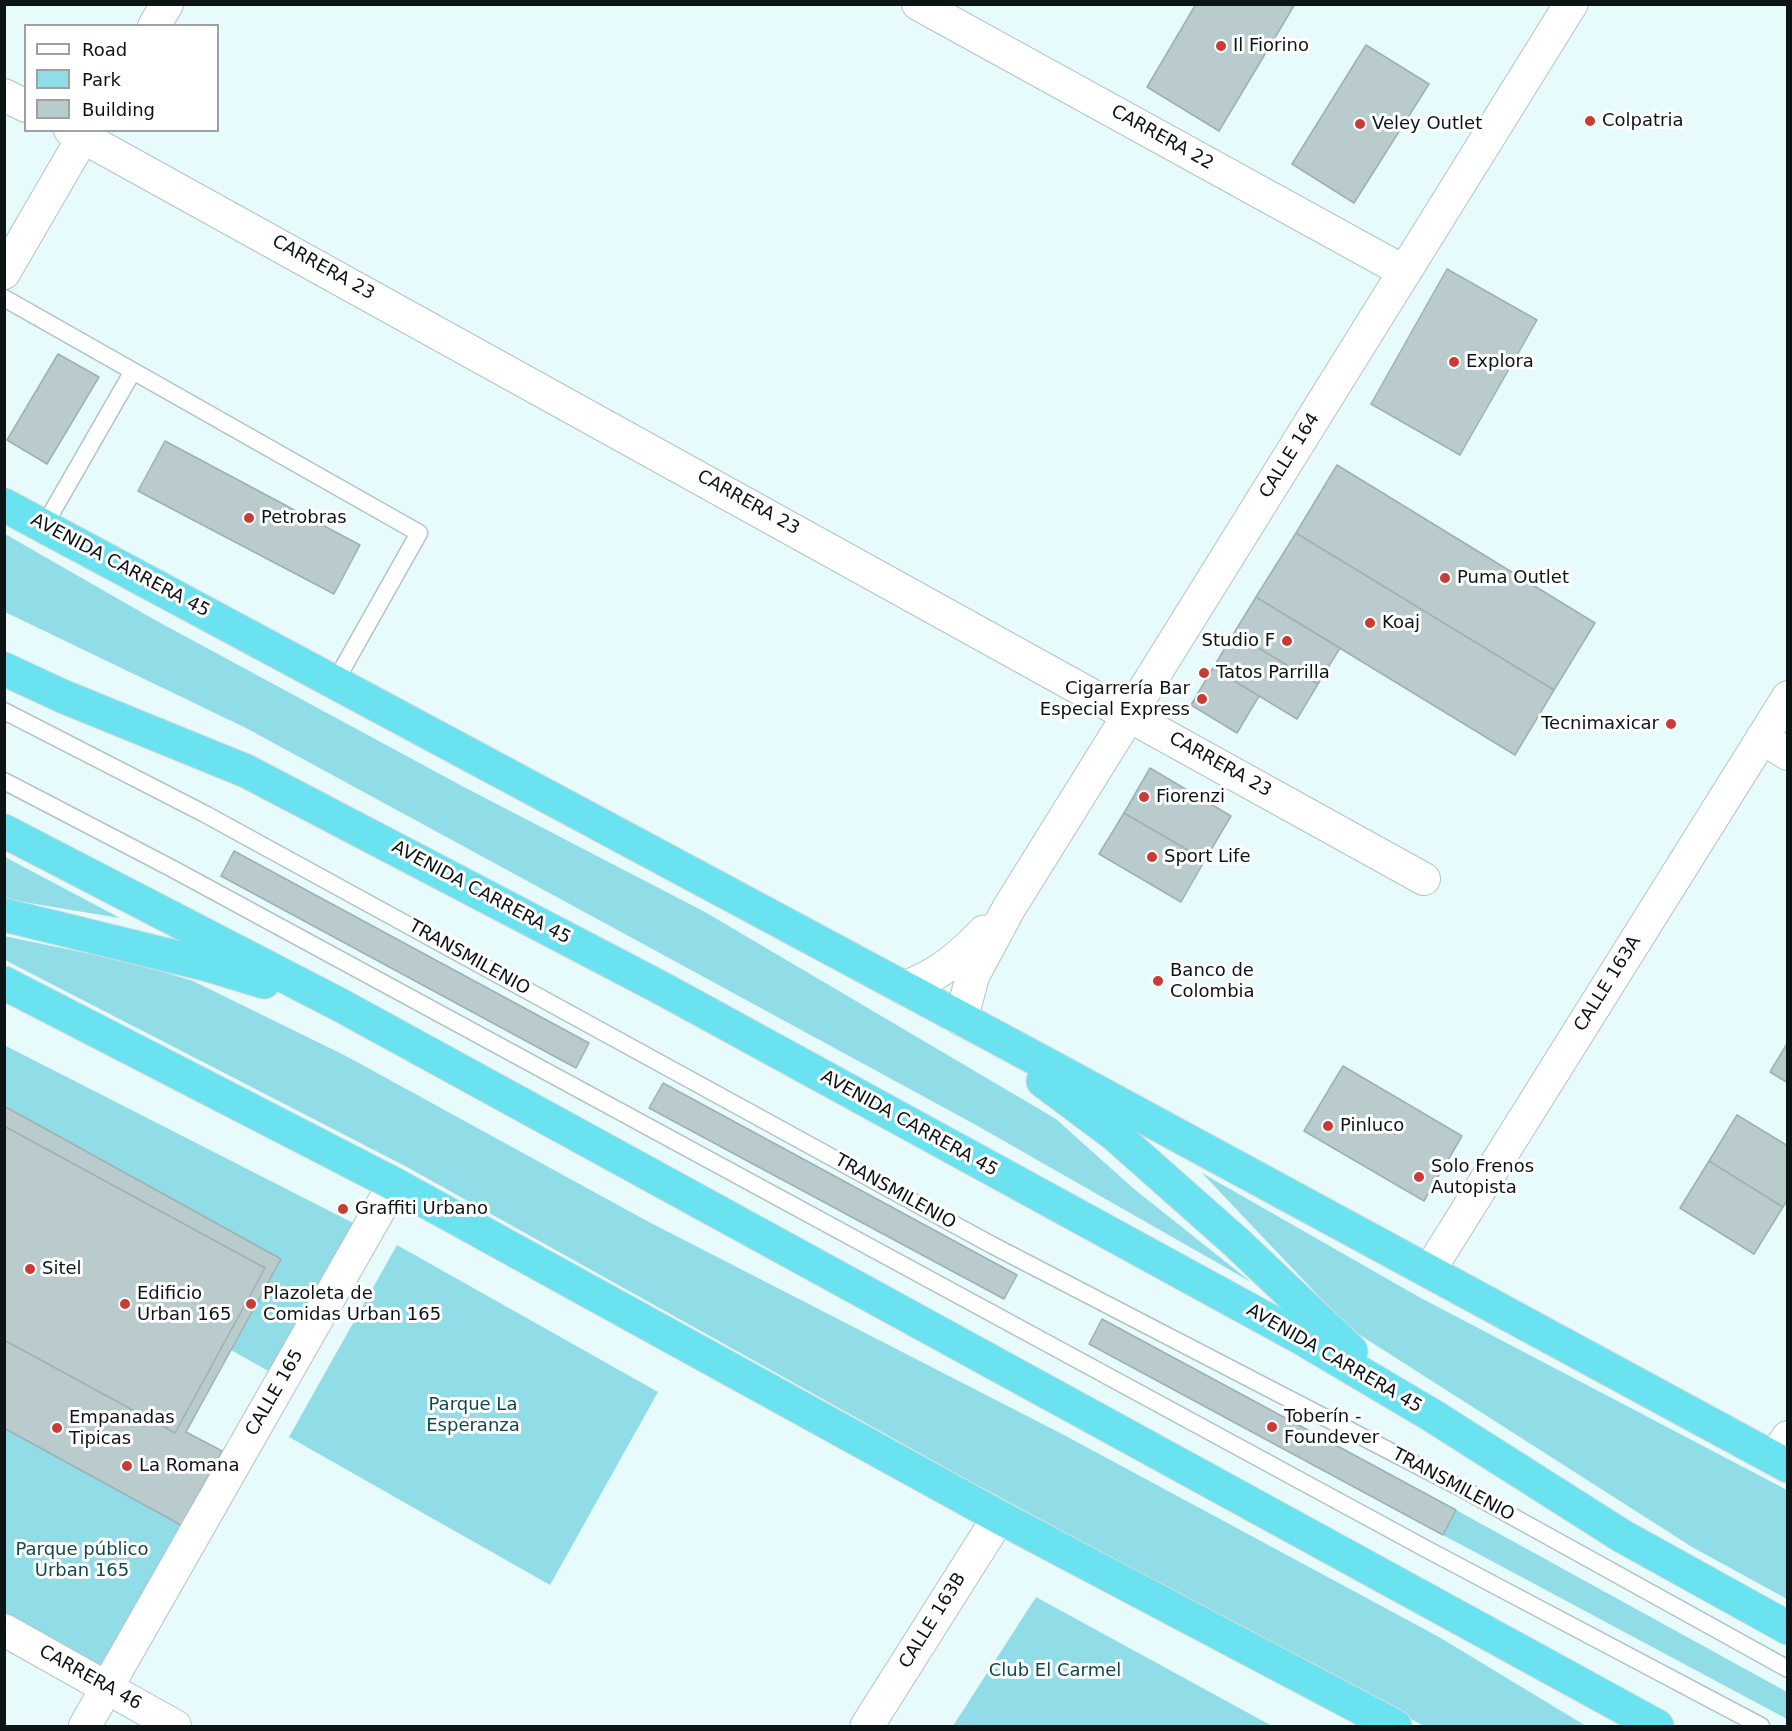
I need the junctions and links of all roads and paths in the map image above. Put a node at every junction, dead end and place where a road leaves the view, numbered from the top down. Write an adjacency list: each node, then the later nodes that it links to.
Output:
1 (167, 4): 4 (street)
2 (918, 4): 8 (street, CARRERA 22)
3 (1571, 4): 8 (main road, CALLE 164)
4 (154, 24)
5 (4, 95): 6 (street)
6 (24, 105)
7 (80, 133): 9 (street); 18 (street, CARRERA 23)
8 (1405, 272): 18 (main road, CALLE 164)
9 (4, 273)
10 (4, 298): 11 (lane)
11 (133, 371): 13 (lane); 15 (lane)
12 (4, 505): 13 (highway, AVENIDA CARRERA 45)
13 (44, 526): 15 (highway, AVENIDA CARRERA 45)
14 (4, 669): 31 (highway, AVENIDA CARRERA 45)
15 (335, 682): 26 (highway, AVENIDA CARRERA 45)
16 (1788, 697): 19 (street, CALLE 163A)
17 (4, 711): 36 (lane, TRANSMILENIO)
18 (1129, 715): 22 (street, CARRERA 23); 23 (main road, CALLE 164)
19 (1775, 746): 30 (street, CALLE 163A)
20 (4, 781): 45 (lane)
21 (4, 831): 27 (highway)
22 (1424, 879)
23 (1009, 908): 26 (main road, CALLE 164); 28 (main road, CALLE 164)
24 (4, 915): 27 (highway)
25 (4, 983): 29 (highway)
26 (904, 988): 28 (highway, AVENIDA CARRERA 45)
27 (342, 1006): 38 (highway)
28 (961, 1019): 30 (highway, AVENIDA CARRERA 45); 31 (highway)
29 (394, 1184): 33 (highway); 37 (street, CALLE 165)
30 (1429, 1271): 32 (highway, AVENIDA CARRERA 45)
31 (1433, 1416): 34 (highway, AVENIDA CARRERA 45)
32 (1783, 1454)
33 (999, 1517): 41 (main road, CALLE 163B); 42 (highway)
34 (1788, 1628)
35 (4, 1630): 37 (street, CARRERA 46)
36 (1788, 1669)
37 (107, 1688): 39 (street, CALLE 165); 40 (street, CARRERA 46)
38 (1590, 1690): 43 (highway); 44 (highway)
39 (85, 1726)
40 (176, 1726)
41 (867, 1726)
42 (1395, 1726)
43 (1638, 1726)
44 (1657, 1726)
45 (1761, 1726)

